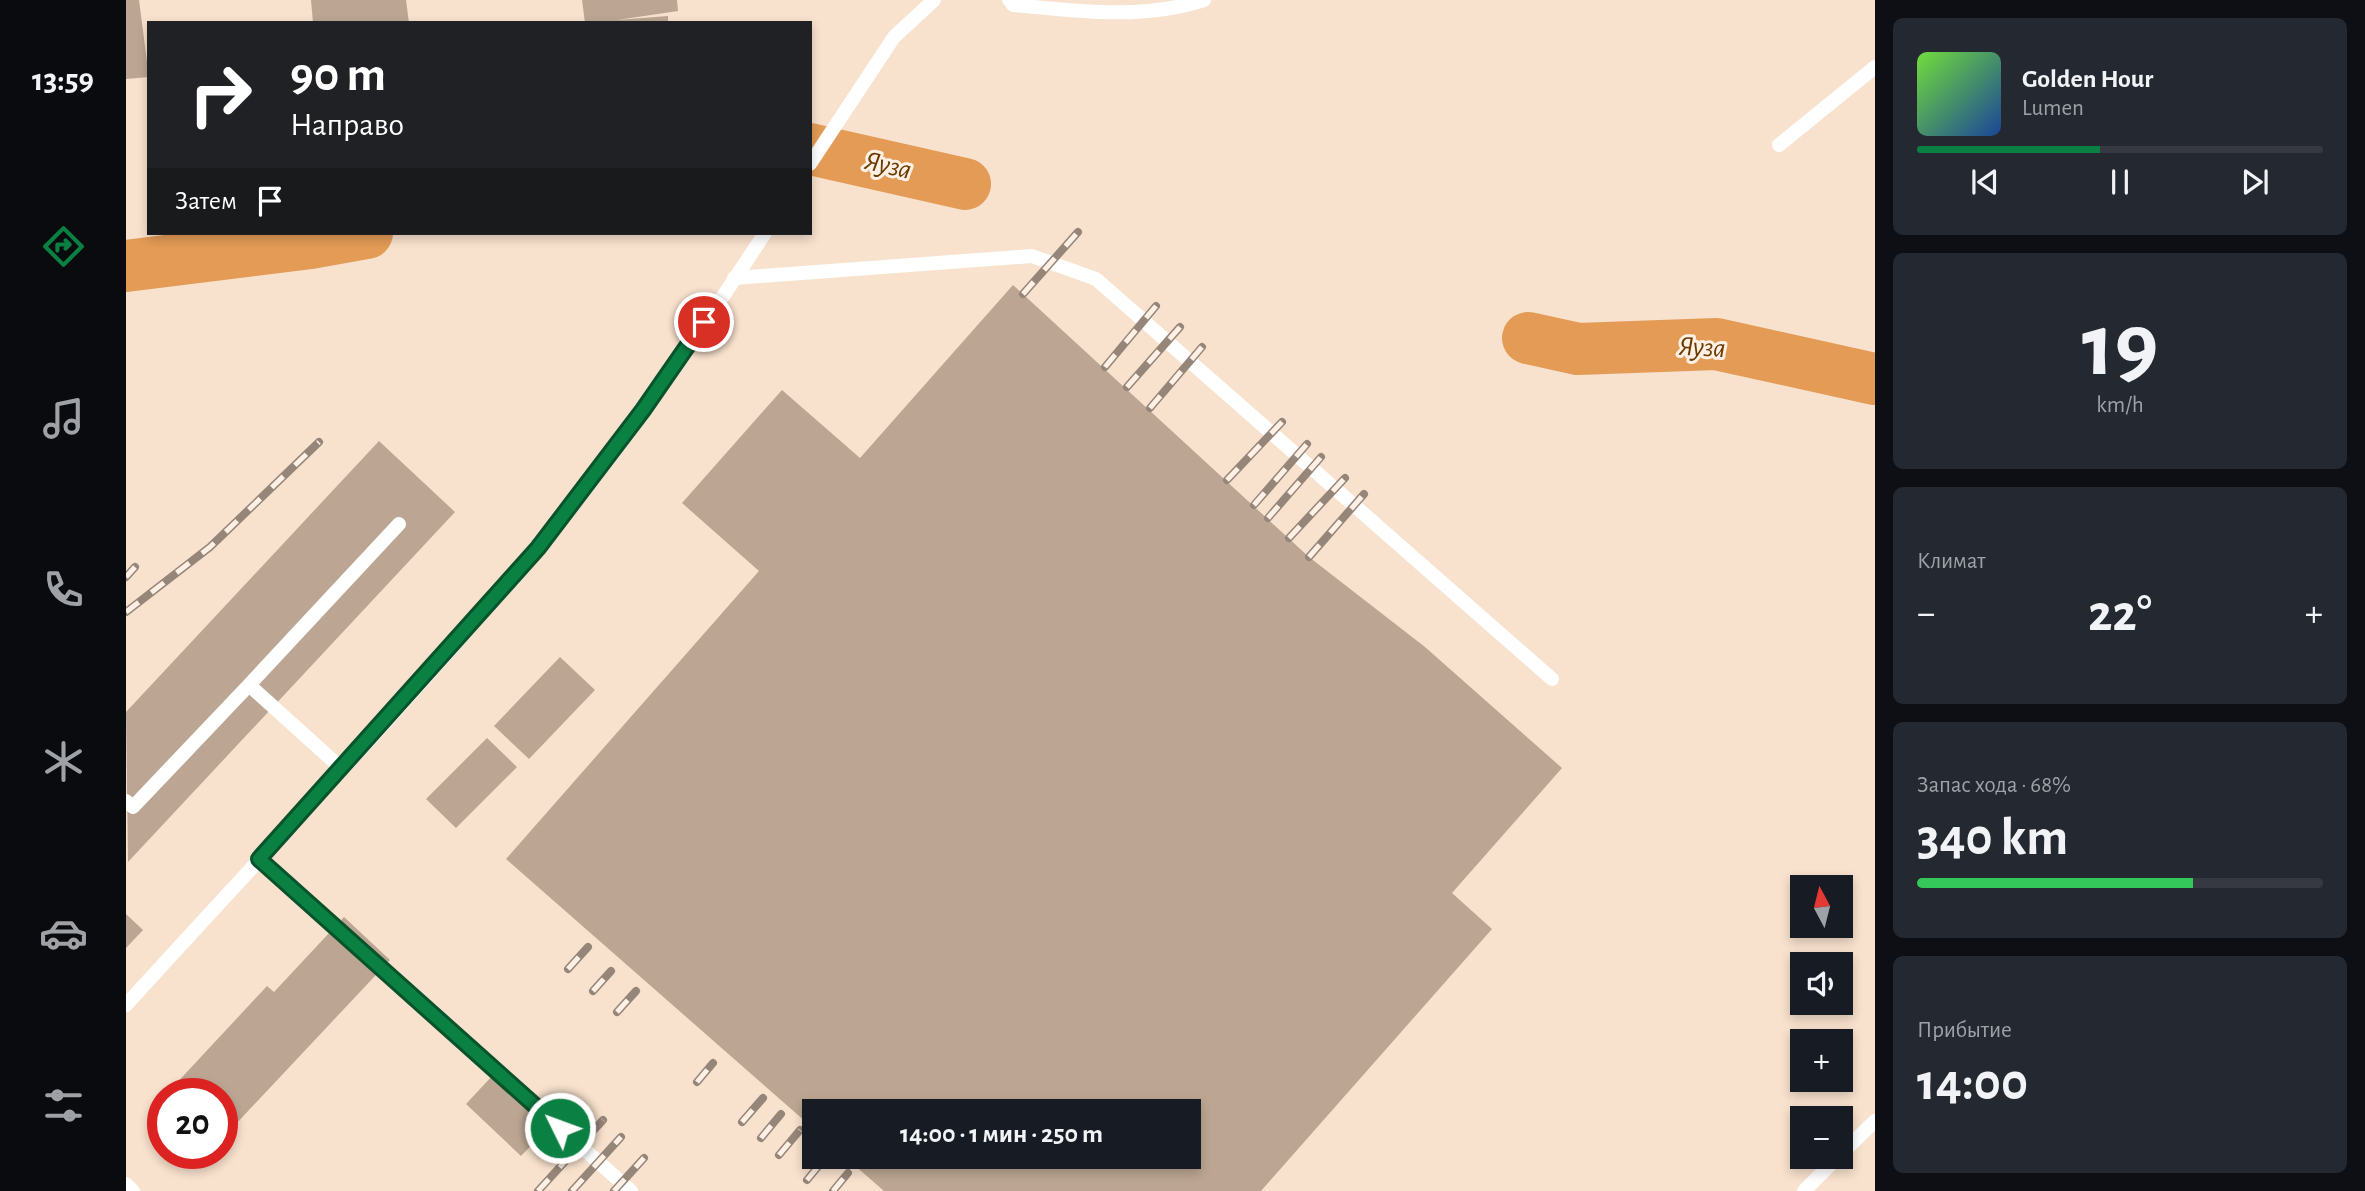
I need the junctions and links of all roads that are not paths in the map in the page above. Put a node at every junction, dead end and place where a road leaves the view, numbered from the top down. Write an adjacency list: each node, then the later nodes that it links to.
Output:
1 (934, 0): 6 (lane)
2 (1009, 0): 3 (lane)
3 (1204, 0)
4 (1875, 67): 5 (lane)
5 (1779, 145)
6 (812, 161)
7 (762, 237): 8 (lane)
8 (734, 278): 10 (lane); 12 (lane)
9 (399, 524): 11 (lane)
10 (1552, 679)
11 (249, 685): 12 (lane); 13 (lane)
12 (341, 768): 14 (lane)
13 (126, 801)
14 (259, 859): 15 (lane); 21 (lane)
15 (126, 1005)
16 (1875, 1121): 17 (lane)
17 (1853, 1142)
18 (1826, 1169): 22 (lane)
19 (126, 1184): 20 (lane)
20 (134, 1191)
21 (631, 1191)
22 (1804, 1191)

